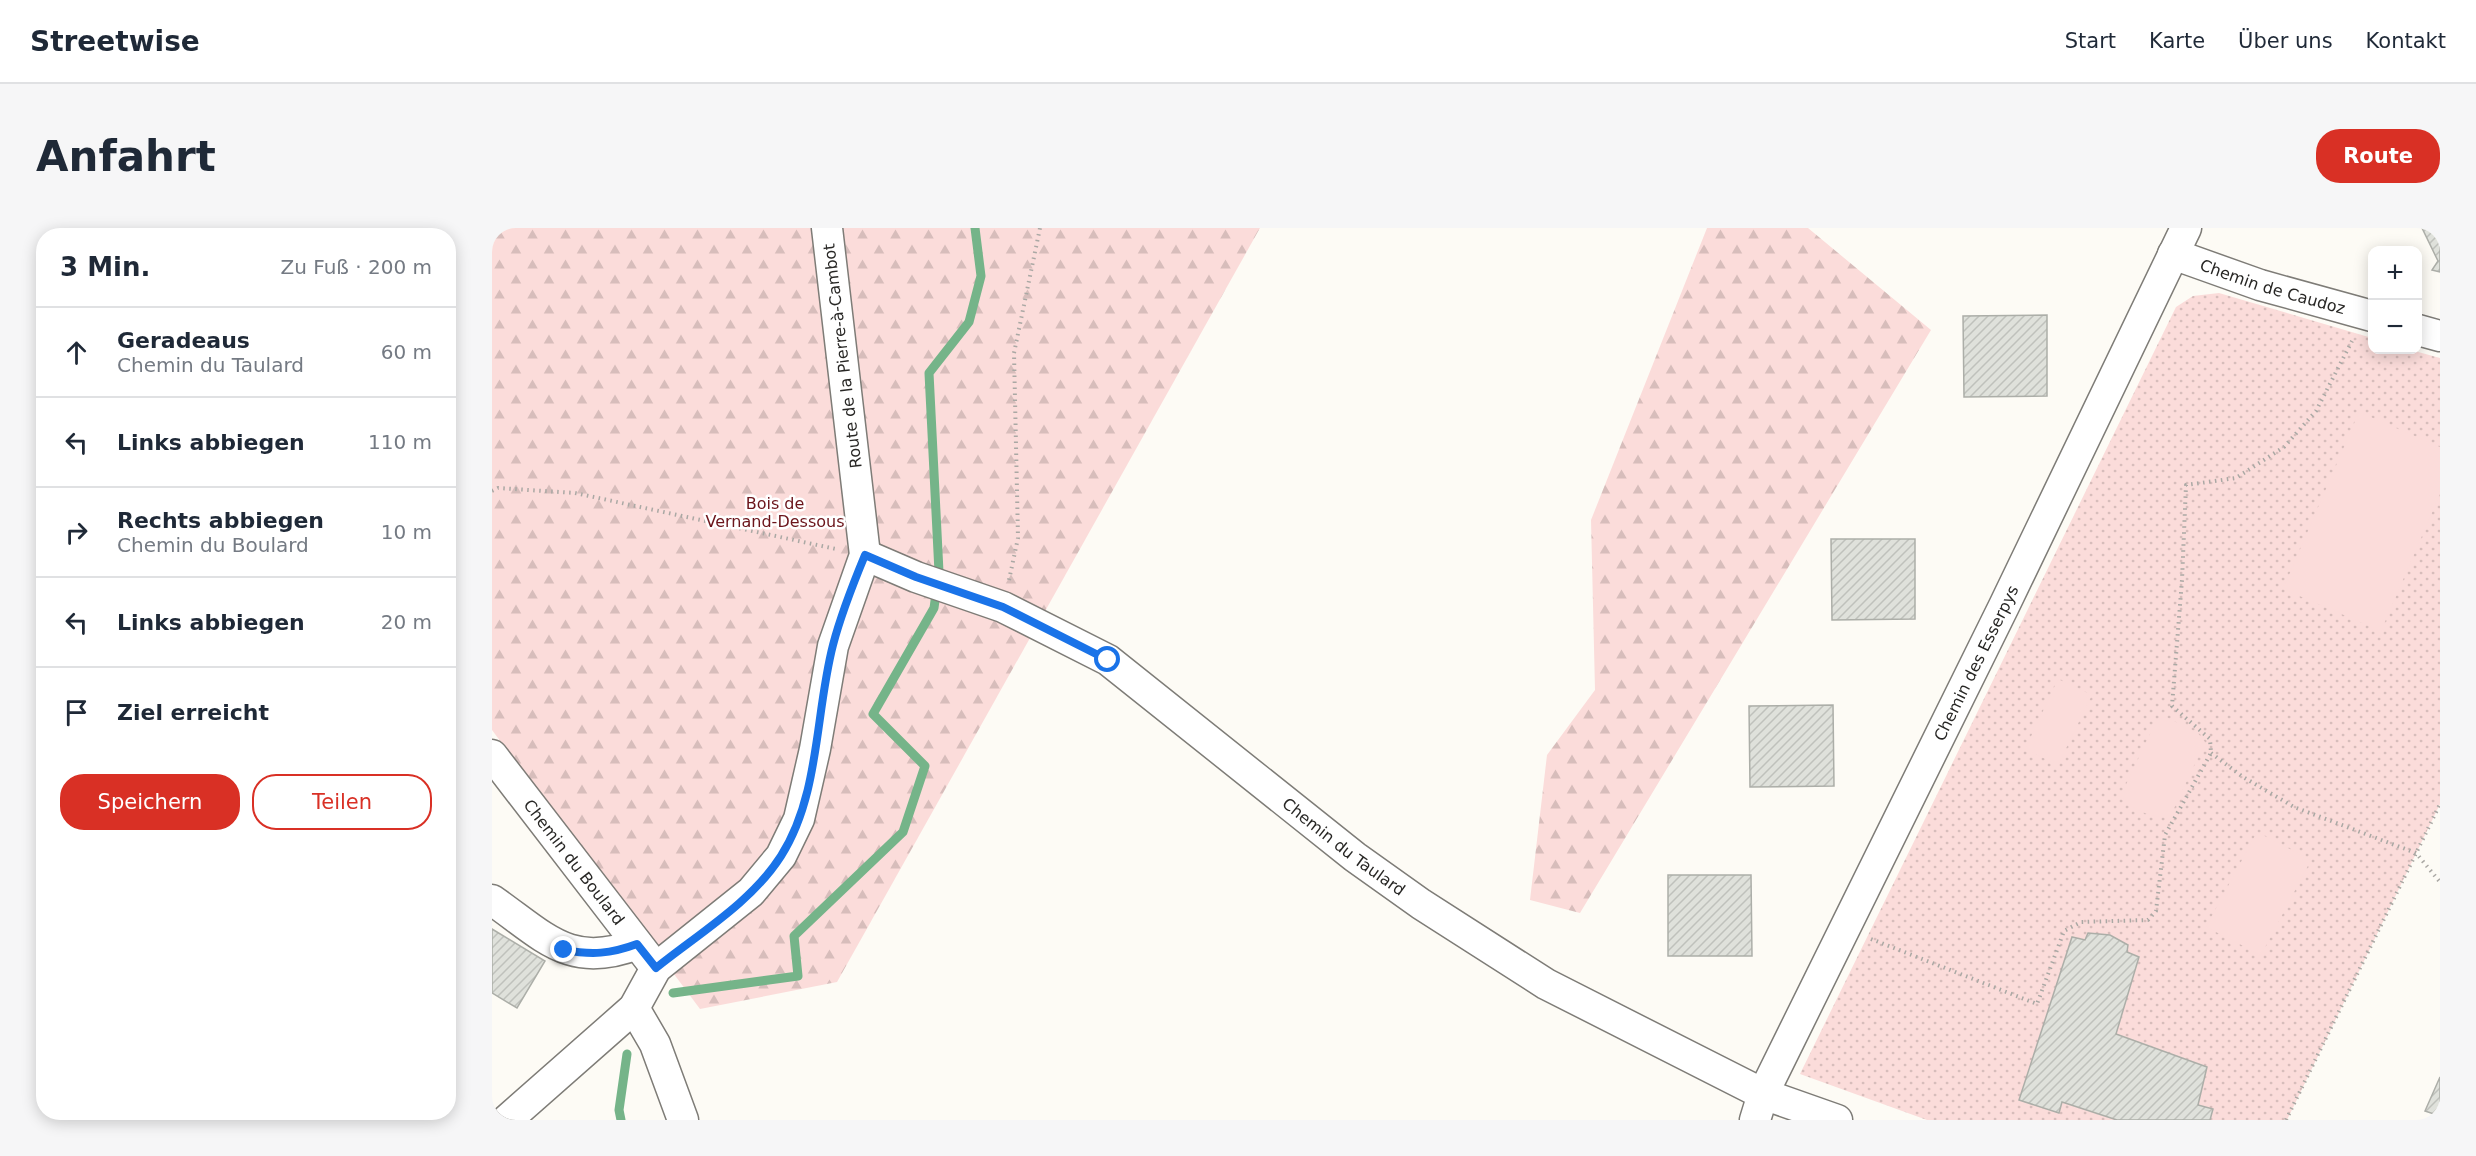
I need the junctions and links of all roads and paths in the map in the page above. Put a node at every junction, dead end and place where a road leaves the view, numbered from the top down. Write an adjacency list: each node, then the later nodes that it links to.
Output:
1 (827, 228): 10 (street, Route de la Pierre-à-Cambot)
2 (1040, 228): 11 (path)
3 (2186, 228): 4 (street, Chemin des Esserpys)
4 (2173, 254): 5 (street, Chemin de Caudoz); 22 (street, Chemin des Esserpys)
5 (2368, 315)
6 (2368, 317): 12 (path)
7 (2422, 331): 8 (street)
8 (2440, 336)
9 (492, 491): 10 (path)
10 (865, 555): 11 (street, Chemin du Taulard); 20 (street)
11 (1003, 607): 22 (street, Chemin du Taulard)
12 (2211, 753): 15 (path); 18 (path)
13 (492, 755): 19 (street, Chemin du Boulard)
14 (2440, 804): 15 (path)
15 (2416, 853): 16 (path); 26 (path)
16 (2440, 882)
17 (492, 900): 19 (street)
18 (1859, 935)
19 (637, 944): 20 (street, Chemin du Boulard)
20 (656, 968): 21 (street)
21 (634, 1008): 23 (street); 24 (street)
22 (1759, 1107): 25 (street, Chemin du Taulard)
23 (507, 1120)
24 (683, 1120)
25 (1837, 1120)
26 (2286, 1120)

